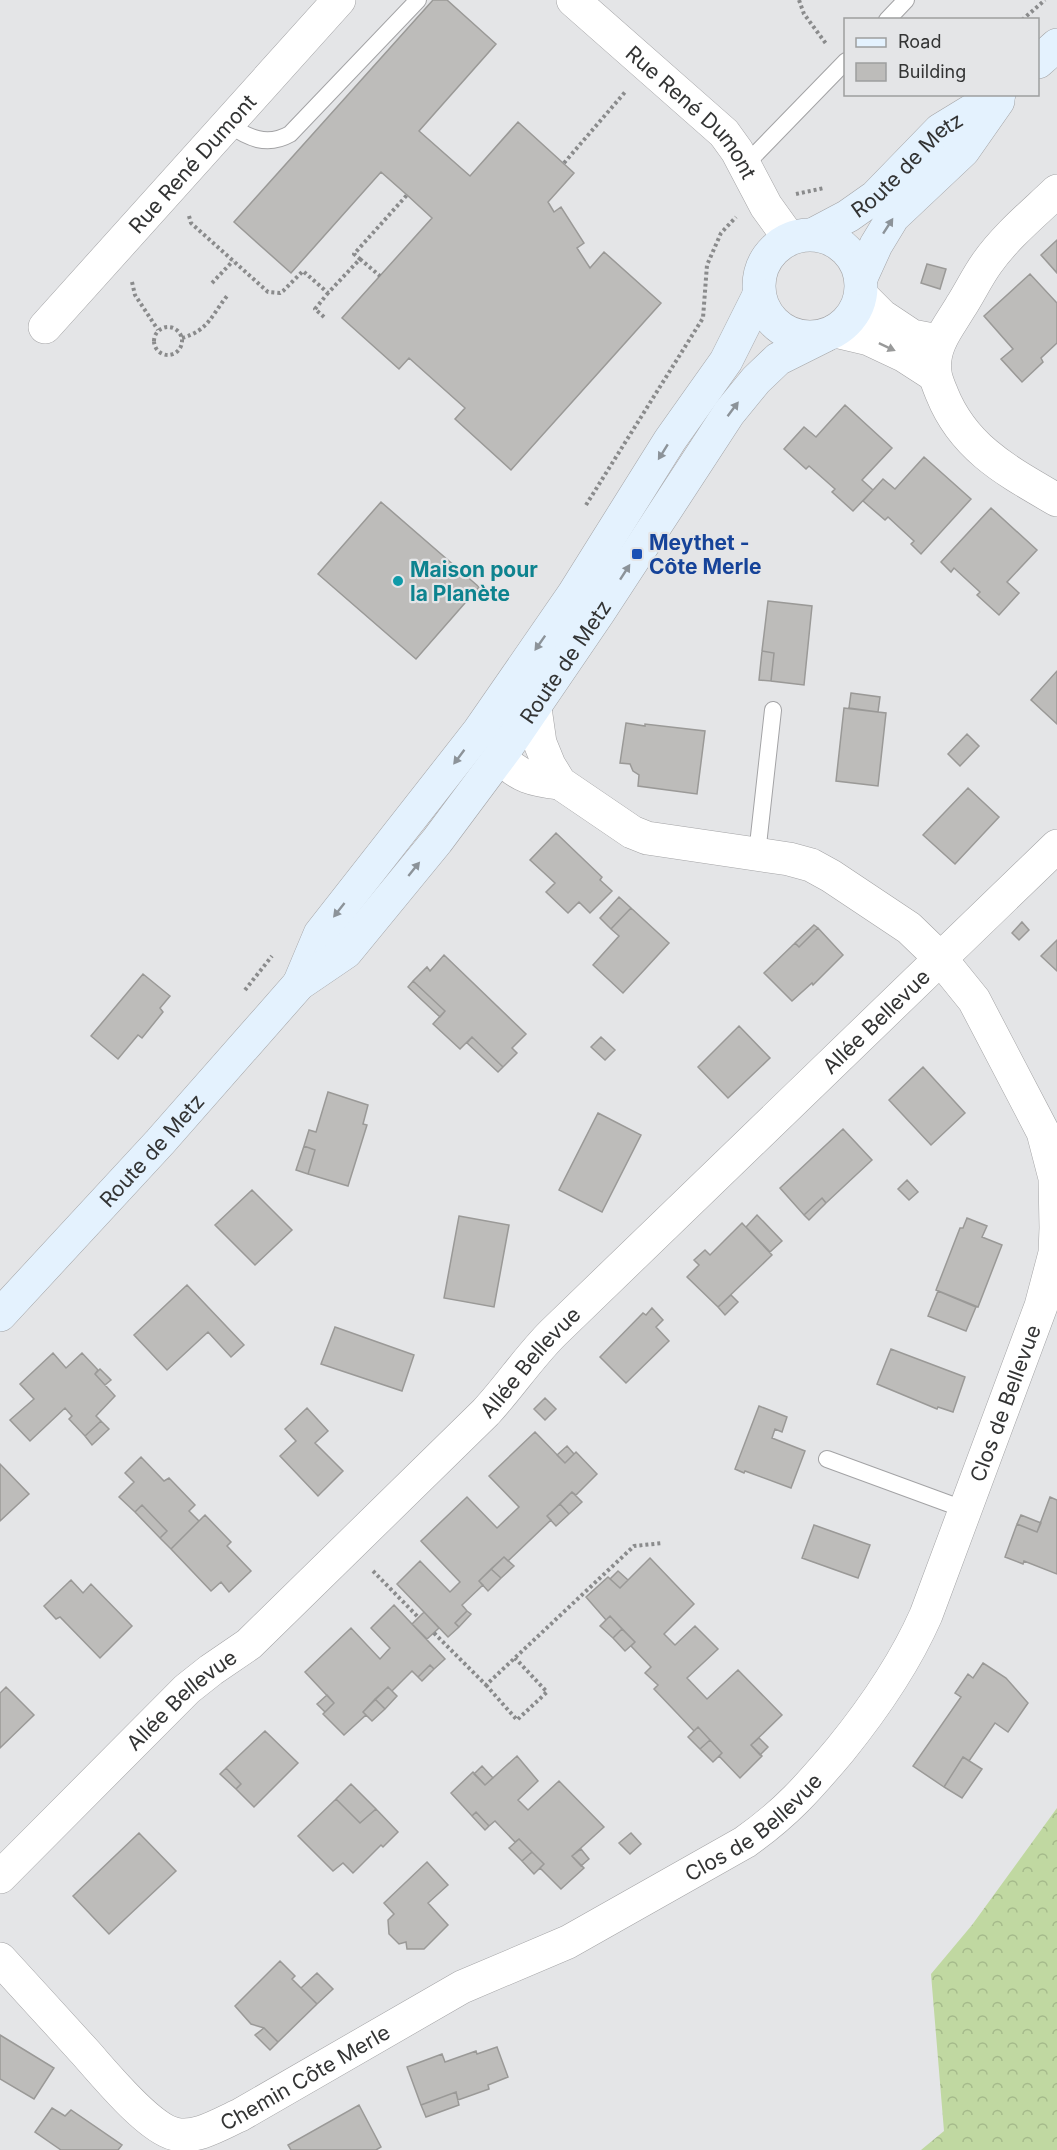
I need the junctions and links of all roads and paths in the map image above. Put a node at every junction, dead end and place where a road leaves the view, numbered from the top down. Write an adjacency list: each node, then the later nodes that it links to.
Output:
1 (339, 0): 16 (street, Rue René Dumont)
2 (418, 0): 16 (lane)
3 (573, 0): 13 (street, Rue René Dumont)
4 (799, 0): 10 (path)
5 (906, 0): 7 (lane)
6 (1045, 0): 8 (path)
7 (889, 18)
8 (1024, 18)
9 (1057, 45): 11 (main road)
10 (844, 61)
11 (1039, 61)
12 (844, 63): 18 (lane)
13 (647, 66): 17 (path); 18 (street, Rue René Dumont)
14 (998, 96): 24 (main road, Route de Metz)
15 (1000, 96): 30 (main road, Route de Metz, one-way to 15)
16 (228, 124): 21 (street, Rue René Dumont)
17 (564, 163)
18 (745, 165): 23 (street, Rue René Dumont)
19 (833, 186): 23 (path)
20 (1057, 191): 39 (street)
21 (167, 192): 26 (path); 35 (street, Rue René Dumont)
22 (407, 195): 25 (path)
23 (766, 206): 24 (street, Rue René Dumont); 42 (path)
24 (801, 236): 30 (main road); 32 (main road)
25 (360, 259): 27 (path); 31 (path)
26 (233, 261): 29 (path); 31 (path)
27 (380, 276)
28 (132, 280): 36 (path)
29 (212, 283)
30 (861, 286): 37 (main road); 39 (street)
31 (328, 293): 34 (path)
32 (759, 295): 37 (main road); 43 (main road, Route de Metz, one-way to 43)
33 (227, 296): 38 (path)
34 (324, 317)
35 (45, 327)
36 (158, 330): 38 (path); 38 (path)
37 (829, 333): 40 (street, one-way to 40); 44 (main road, Route de Metz, one-way to 37)
38 (182, 338)
39 (940, 342): 40 (street)
40 (934, 375): 41 (street)
41 (1057, 500)
42 (584, 509)
43 (518, 675): 46 (main road); 52 (main road, Route de Metz, one-way to 52)
44 (535, 708): 46 (main road, Route de Metz); 47 (street, Clos de Bellevue)
45 (773, 710): 49 (lane)
46 (500, 757): 47 (street, Clos de Bellevue); 52 (main road, Route de Metz, one-way to 46)
47 (560, 783): 49 (street, Clos de Bellevue)
48 (1057, 846): 51 (street, Allée Bellevue)
49 (757, 854): 51 (street, Clos de Bellevue)
50 (274, 954): 53 (path)
51 (940, 958): 56 (street, Clos de Bellevue); 58 (street, Allée Bellevue)
52 (299, 984): 54 (main road, Route de Metz)
53 (245, 990)
54 (0, 1315)
55 (827, 1459): 56 (lane)
56 (966, 1510): 64 (street, Clos de Bellevue)
57 (663, 1543): 61 (path)
58 (349, 1547): 59 (path); 63 (street, Allée Bellevue)
59 (419, 1618)
60 (434, 1633): 62 (path)
61 (515, 1658): 62 (path); 62 (path)
62 (486, 1685)
63 (0, 1877)
64 (525, 1961): 65 (street, Chemin Côte Merle)
65 (6, 1979)

